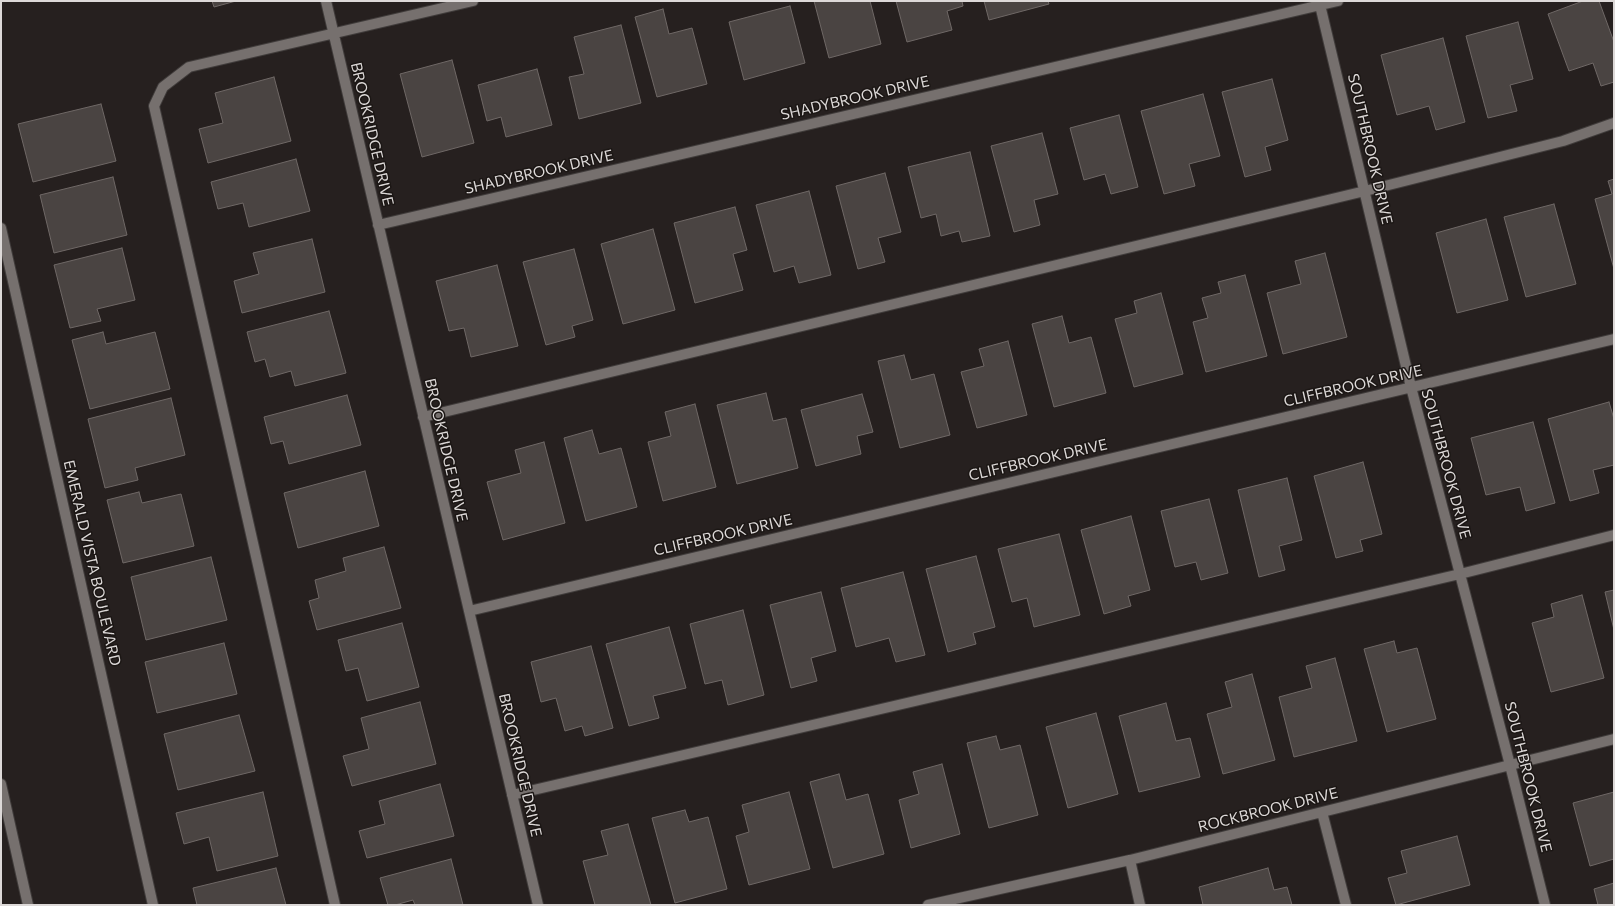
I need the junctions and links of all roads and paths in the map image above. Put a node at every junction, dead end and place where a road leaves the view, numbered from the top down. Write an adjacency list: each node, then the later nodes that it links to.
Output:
1 (326, 1): 5 (street, BROOKRIDGE DRIVE)
2 (473, 1): 5 (street)
3 (1338, 1): 4 (street, SHADYBROOK DRIVE)
4 (1320, 5): 7 (street, SOUTHBROOK DRIVE); 8 (street, SHADYBROOK DRIVE)
5 (334, 35): 8 (street, BROOKRIDGE DRIVE); 25 (street)
6 (1614, 123): 7 (street)
7 (1365, 191): 11 (street, SOUTHBROOK DRIVE); 12 (street)
8 (378, 225): 12 (street, BROOKRIDGE DRIVE)
9 (1, 228): 24 (street, EMERALD VISTA BOULEVARD)
10 (1614, 339): 11 (street, CLIFFBROOK DRIVE)
11 (1411, 387): 14 (street, SOUTHBROOK DRIVE); 15 (street, CLIFFBROOK DRIVE)
12 (423, 417): 15 (street, BROOKRIDGE DRIVE)
13 (1614, 535): 14 (street)
14 (1460, 574): 17 (street, SOUTHBROOK DRIVE); 19 (street)
15 (469, 611): 19 (street, BROOKRIDGE DRIVE)
16 (1614, 739): 17 (street, ROCKBROOK DRIVE)
17 (1510, 765): 20 (street, ROCKBROOK DRIVE); 29 (street, SOUTHBROOK DRIVE)
18 (1, 784): 23 (street)
19 (512, 795): 26 (street, BROOKRIDGE DRIVE)
20 (1322, 812): 21 (street, ROCKBROOK DRIVE); 28 (street)
21 (1130, 860): 22 (street, ROCKBROOK DRIVE); 27 (street)
22 (934, 904)
23 (28, 905)
24 (153, 905)
25 (335, 905)
26 (538, 905)
27 (1140, 905)
28 (1346, 905)
29 (1545, 905)

